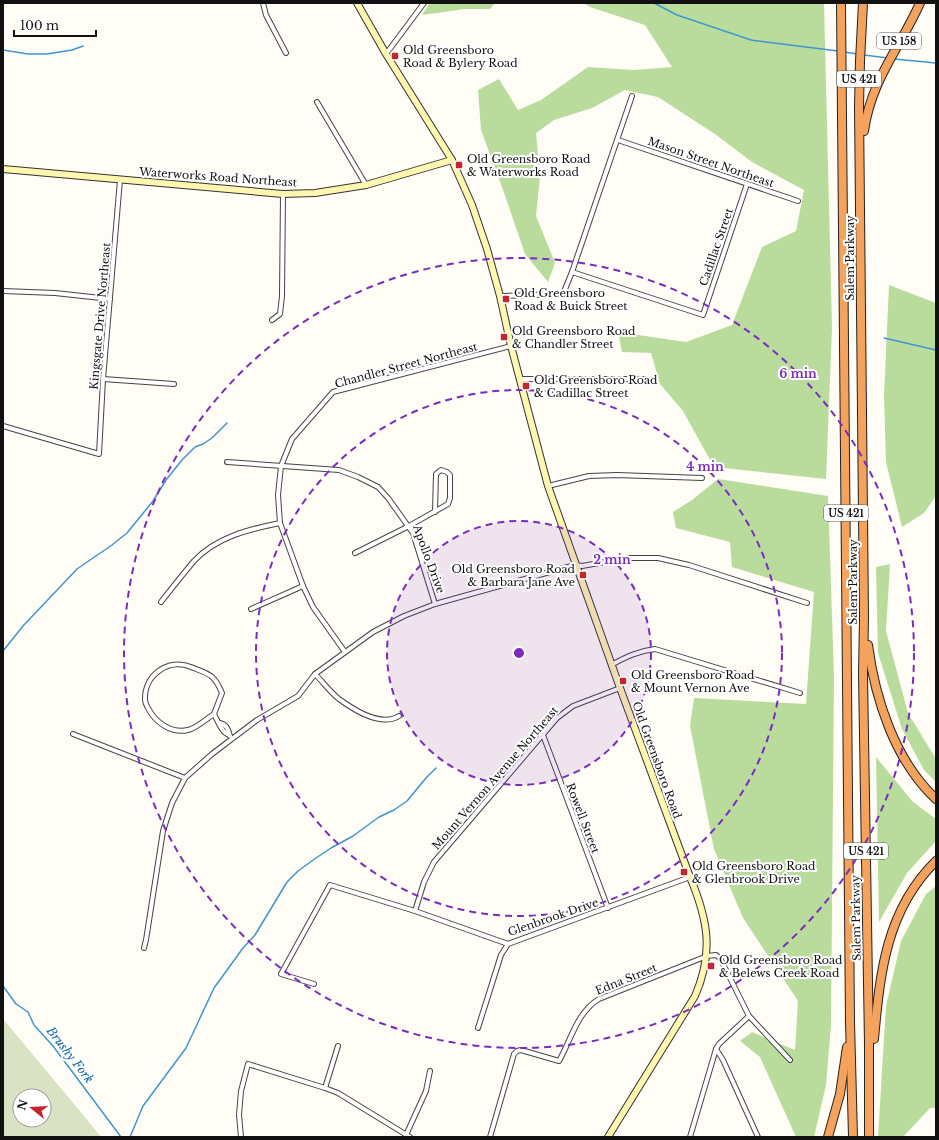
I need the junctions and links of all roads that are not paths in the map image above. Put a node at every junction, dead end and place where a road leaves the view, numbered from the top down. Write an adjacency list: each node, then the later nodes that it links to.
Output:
1 (263, 3): 7 (street)
2 (357, 3): 8 (street, Old Greensboro Road)
3 (424, 3): 8 (street)
4 (841, 3): 67 (highway, Salem Parkway / US 421)
5 (863, 3): 12 (highway, Salem Parkway / US 421)
6 (920, 3): 12 (highway, US 158)
7 (286, 53)
8 (386, 54): 13 (street, Old Greensboro Road)
9 (632, 96): 11 (street)
10 (317, 102): 17 (street)
11 (618, 140): 16 (street, Mason Street Northeast); 20 (street)
12 (860, 156): 45 (highway, Salem Parkway / US 421)
13 (452, 160): 17 (street, Waterworks Road Northeast); 22 (street, Old Greensboro Road)
14 (3, 169): 15 (street, Waterworks Road Northeast)
15 (120, 180): 18 (street, Waterworks Road Northeast); 23 (street, Kingsgate Drive Northeast)
16 (747, 184): 19 (street, Mason Street Northeast); 20 (street, Cadillac Street)
17 (366, 185): 18 (street, Waterworks Road Northeast)
18 (283, 194): 24 (street)
19 (798, 201)
20 (572, 272): 22 (street)
21 (3, 290): 23 (street)
22 (500, 296): 25 (street, Old Greensboro Road)
23 (110, 299): 26 (street, Kingsgate Drive Northeast)
24 (272, 320)
25 (511, 346): 27 (street, Old Greensboro Road); 32 (street, Chandler Street Northeast)
26 (103, 379): 29 (street); 30 (street, Kingsgate Drive Northeast)
27 (520, 379): 28 (street); 34 (street, Old Greensboro Road)
28 (644, 379)
29 (174, 384)
30 (3, 426)
31 (226, 462): 32 (street, Apollo Drive)
32 (281, 466): 36 (street, Chandler Street Northeast); 37 (street, Apollo Drive)
33 (702, 478): 34 (street)
34 (548, 486): 39 (street, Old Greensboro Road)
35 (435, 512): 35 (street); 37 (street)
36 (280, 524): 40 (street, Chandler Street Northeast); 41 (street)
37 (409, 526): 38 (street); 43 (street, Apollo Drive)
38 (355, 553)
39 (575, 565): 42 (street); 43 (street); 47 (street, Old Greensboro Road)
40 (303, 586): 44 (street); 46 (street, Chandler Street Northeast)
41 (161, 602)
42 (807, 603)
43 (436, 604): 46 (street)
44 (250, 609)
45 (864, 617): 57 (highway); 73 (highway, Salem Parkway / US 421)
46 (345, 652): 48 (street)
47 (611, 665): 49 (street, Old Greensboro Road); 50 (street)
48 (315, 674): 52 (street); 55 (street)
49 (620, 688): 54 (street, Mount Vernon Avenue Northeast); 59 (street, Old Greensboro Road)
50 (800, 692)
51 (214, 714): 51 (street); 55 (street)
52 (399, 716)
53 (73, 734): 56 (street)
54 (543, 735): 60 (street, Rowell Street); 61 (street, Mount Vernon Avenue Northeast)
55 (232, 740): 56 (street)
56 (185, 778): 63 (street)
57 (936, 799)
58 (936, 861): 73 (highway)
59 (690, 877): 60 (street, Glenbrook Drive); 64 (street, Old Greensboro Road)
60 (608, 908): 62 (street, Glenbrook Drive)
61 (415, 911): 62 (street, Glenbrook Drive); 65 (street, Glenbrook Drive)
62 (508, 944): 68 (street)
63 (144, 948)
64 (707, 956): 66 (street); 77 (street, Edna Street); 78 (street, Old Greensboro Road)
65 (314, 984)
66 (749, 1016): 70 (street); 71 (street)
67 (850, 1022): 81 (highway); 82 (highway, Salem Parkway / US 421)
68 (478, 1028)
69 (338, 1046): 74 (street)
70 (716, 1048): 79 (street); 80 (street)
71 (790, 1060)
72 (430, 1071): 75 (street)
73 (869, 1085): 83 (highway, Salem Parkway / US 421)
74 (325, 1088): 75 (street); 76 (street)
75 (408, 1136)
76 (241, 1137)
77 (490, 1137)
78 (608, 1137)
79 (690, 1137)
80 (758, 1137)
81 (828, 1137)
82 (853, 1137)
83 (868, 1137)

